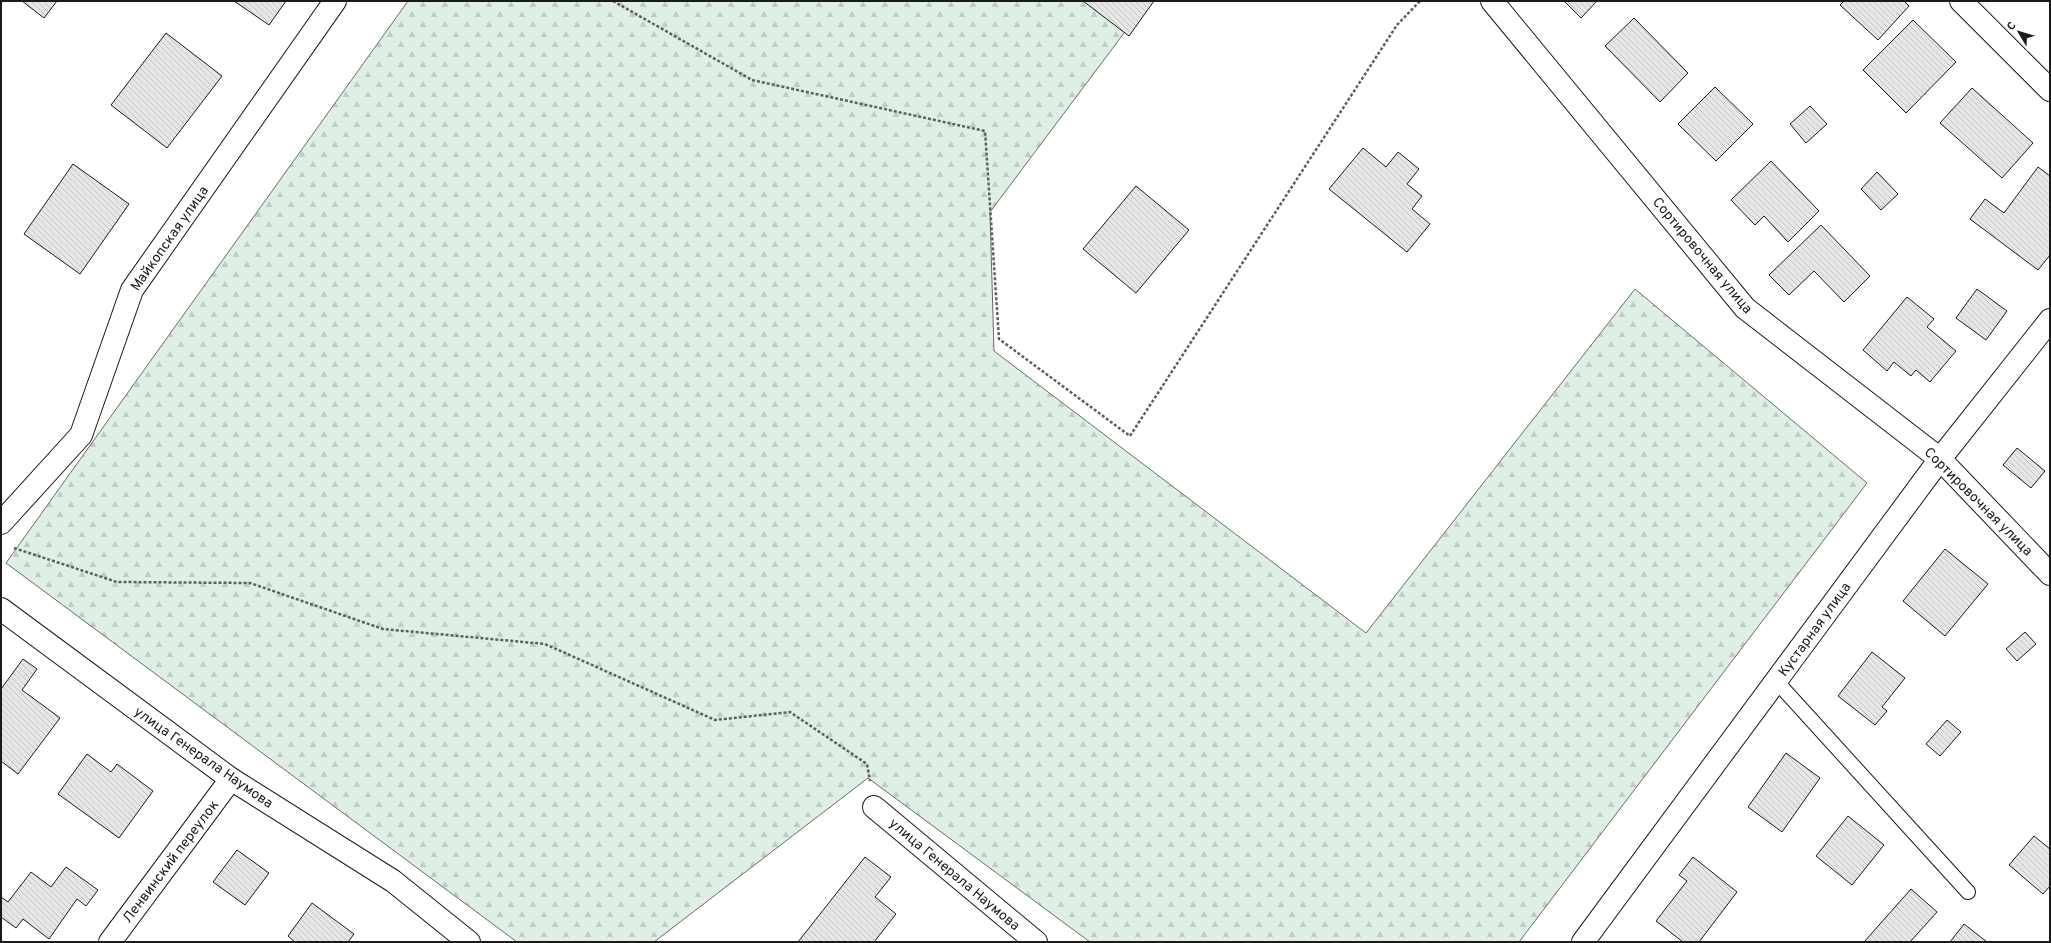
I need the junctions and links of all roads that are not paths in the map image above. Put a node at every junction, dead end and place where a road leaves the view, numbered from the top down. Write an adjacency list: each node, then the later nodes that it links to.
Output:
1 (335, 1): 7 (street, Майкопская улица)
2 (1492, 1): 6 (street, Сортировочная улица)
3 (1961, 1): 4 (street)
4 (2050, 90)
5 (2050, 320): 6 (street, Кустарная улица)
6 (1940, 458): 8 (street, Сортировочная улица); 10 (street, Кустарная улица)
7 (1, 523)
8 (2050, 574)
9 (1, 609): 11 (street, улица Генерала Наумова)
10 (1776, 681): 13 (lane); 17 (street, Кустарная улица)
11 (231, 779): 14 (street, Ленвинский переулок); 15 (street, улица Генерала Наумова)
12 (874, 807): 16 (street, улица Генерала Наумова)
13 (1968, 892)
14 (110, 942)
15 (469, 942)
16 (1036, 942)
17 (1583, 942)

